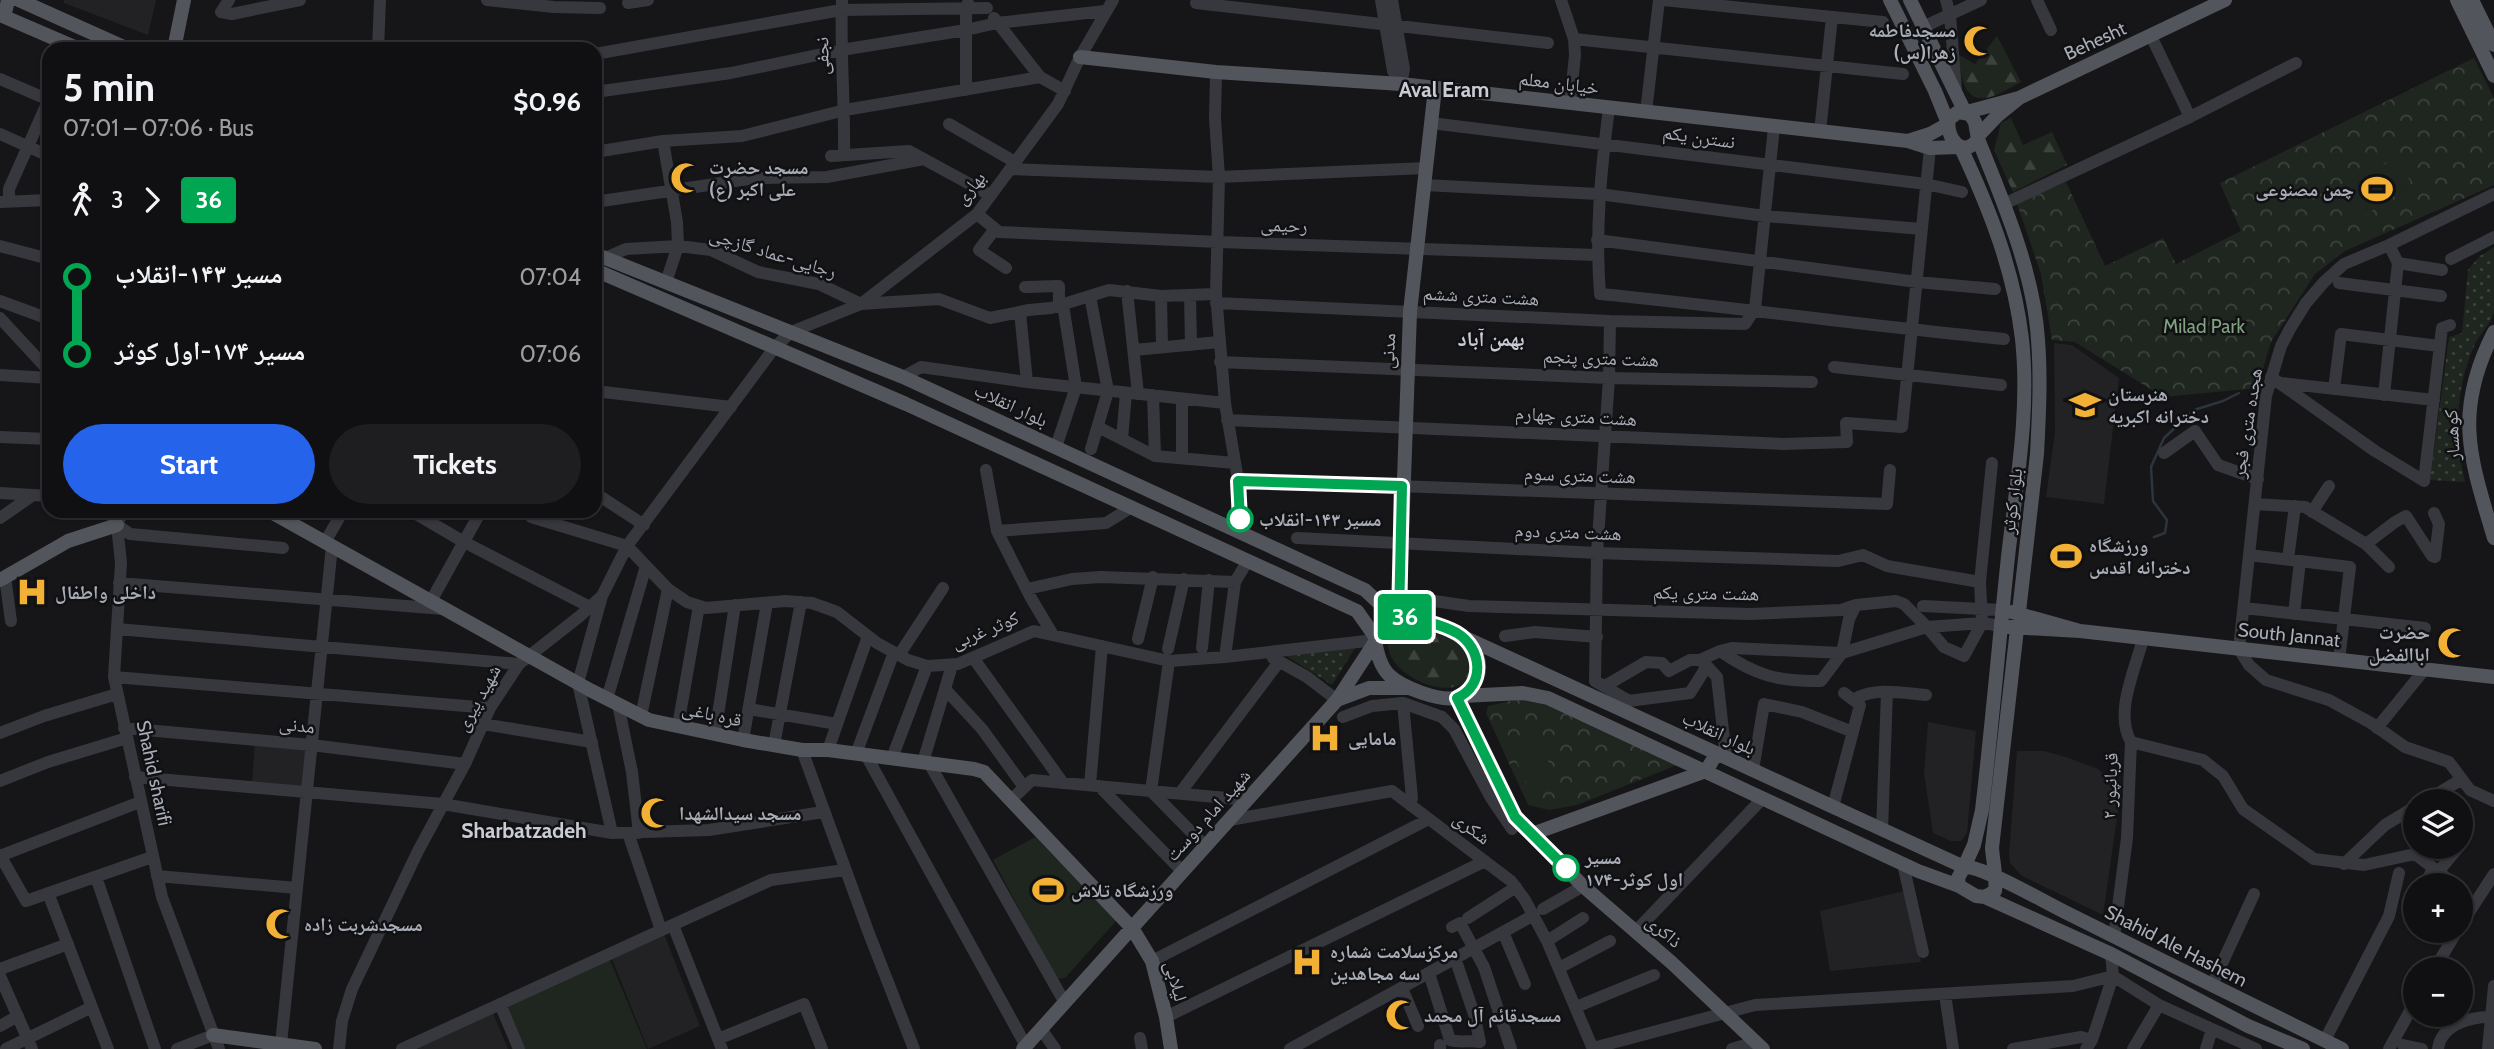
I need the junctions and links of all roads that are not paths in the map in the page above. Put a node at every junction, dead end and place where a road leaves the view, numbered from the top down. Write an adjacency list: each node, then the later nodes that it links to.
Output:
1 (8, 0): 29 (main road)
2 (19, 0): 41 (main road)
3 (184, 0): 42 (main road)
4 (229, 0): 5 (street)
5 (300, 0)
6 (380, 0): 43 (street)
7 (487, 0): 27 (street)
8 (648, 0): 22 (street)
9 (1113, 0): 28 (street, بهاری)
10 (1381, 0): 34 (street)
11 (1392, 0): 34 (street)
12 (1561, 0): 39 (street)
13 (1661, 0): 31 (street); 46 (street)
14 (1890, 0): 61 (main road)
15 (1910, 0): 35 (main road)
16 (1946, 0): 30 (street)
17 (1981, 0): 30 (street)
18 (2037, 0): 37 (street)
19 (2225, 0): 38 (main road, Behesht)
20 (2457, 0): 54 (main road)
21 (2472, 0): 45 (main road)
22 (628, 3)
23 (1196, 3): 34 (street)
24 (968, 4): 25 (street); 26 (street); 36 (street)
25 (985, 4): 33 (street)
26 (842, 5): 47 (street, نجفی); 48 (street)
27 (600, 8)
28 (1105, 11): 33 (street); 49 (street, بهاری)
29 (0, 13): 40 (main road)
30 (1950, 15): 35 (street); 59 (street)
31 (1832, 17): 32 (street); 51 (street)
32 (1883, 22)
33 (997, 23): 36 (street); 55 (street)
34 (1390, 25): 44 (street); 57 (street)
35 (1923, 27): 59 (main road)
36 (966, 30): 47 (street); 60 (street)
37 (2051, 30)
38 (2151, 36): 65 (main road, Behesht); 72 (street)
39 (1574, 39): 46 (street); 66 (street)
40 (60, 42)
41 (112, 42)
42 (175, 42)
43 (378, 42)
44 (1548, 43)
45 (2494, 45)
46 (1654, 47): 51 (street); 69 (street)
47 (841, 50): 62 (street); 68 (street, نجفی)
48 (602, 53)
49 (1080, 57): 52 (main road, خیابان معلم); 63 (street, بهاری)
50 (2296, 64): 72 (street)
51 (1827, 66): 53 (street); 77 (street)
52 (1216, 72): 57 (main road, خیابان معلم); 92 (street)
53 (1903, 74)
54 (2494, 76)
55 (1040, 78): 60 (street); 63 (street)
56 (0, 79): 64 (street)
57 (1401, 84): 58 (main road, خیابان معلم)
58 (1435, 88): 66 (main road, خیابان معلم); 73 (main road, مدنی)
59 (1953, 89): 61 (main road); 70 (main road)
60 (966, 90): 68 (street)
61 (1935, 90): 75 (main road)
62 (602, 91)
63 (1065, 92): 89 (street, بهاری)
64 (42, 97)
65 (2019, 98): 70 (main road); 79 (main road)
66 (1570, 103): 67 (main road, خیابان معلم)
67 (1609, 108): 69 (main road, خیابان معلم); 82 (street)
68 (845, 110): 80 (street); 88 (street, نجفی)
69 (1646, 112): 76 (main road, خیابان معلم)
70 (1966, 112): 75 (main road); 79 (main road)
71 (42, 116): 83 (street)
72 (2190, 117): 103 (street)
73 (1431, 123): 82 (street, نسترن یکم); 91 (main road, مدنی)
74 (949, 124): 89 (street)
75 (1948, 124): 81 (main road); 85 (main road)
76 (1774, 127): 77 (main road, خیابان معلم); 90 (street)
77 (1820, 132): 81 (main road, خیابان معلم)
78 (0, 134): 83 (street)
79 (1978, 137): 85 (main road); 103 (main road, بلوار کوثر)
80 (663, 141): 86 (street); 95 (street)
81 (1908, 141): 84 (main road, خیابان معلم)
82 (1604, 143): 90 (street, نسترن یکم); 97 (street)
83 (28, 147): 87 (street); 102 (street)
84 (1930, 148): 85 (main road, خیابان معلم); 94 (street)
85 (1960, 148): 104 (main road, بلوار کوثر)
86 (602, 151)
87 (42, 153)
88 (924, 159): 95 (street); 99 (street)
89 (1013, 165): 92 (street); 99 (street, بهاری)
90 (1770, 166): 94 (street, نسترن یکم); 106 (street)
91 (1426, 168): 92 (street); 93 (main road, مدنی)
92 (1219, 177): 111 (street)
93 (1424, 184): 97 (street); 115 (main road, مدنی)
94 (1926, 184): 96 (street, نسترن یکم); 108 (street)
95 (671, 190): 101 (street); 114 (street)
96 (1962, 192)
97 (1599, 194): 106 (street); 110 (street)
98 (2494, 194): 112 (street, هجده متری فجر)
99 (990, 195): 105 (street, بهاری)
100 (42, 200): 102 (street)
101 (602, 201)
102 (5, 202)
103 (2004, 204): 104 (main road); 268 (main road, بلوار کوثر)
104 (1990, 210): 262 (main road, بلوار کوثر)
105 (977, 215): 107 (street); 139 (street, بهاری)
106 (1765, 216): 108 (street); 121 (street)
107 (995, 229): 111 (street, رحیمی); 123 (street)
108 (1922, 229): 127 (street)
109 (2494, 236): 120 (street)
110 (1597, 240): 117 (street); 121 (street)
111 (1219, 242): 115 (street, رحیمی); 137 (street)
112 (2389, 245): 122 (street); 168 (street, هجده متری فجر)
113 (0, 246): 118 (street)
114 (678, 247): 116 (street, رجایی-عماد گازچی); 126 (street); 139 (street, رجایی-عماد گازچی)
115 (1418, 249): 117 (street, رحیمی); 143 (main road, مدنی)
116 (602, 255)
117 (1597, 255): 141 (street)
118 (42, 256)
119 (602, 257): 126 (main road, بلوار انقلاب)
120 (2451, 259)
121 (1760, 260): 127 (street); 141 (street)
122 (2398, 263): 124 (street); 131 (street)
123 (1006, 268)
124 (2442, 270)
125 (602, 273): 157 (main road)
126 (666, 282): 149 (main road, بلوار انقلاب)
127 (1917, 282): 130 (street); 148 (street)
128 (2339, 284): 131 (street)
129 (1025, 287): 140 (street)
130 (1995, 289)
131 (2396, 290): 136 (street); 152 (street)
132 (1127, 291): 134 (street, رجایی-عماد گازچی); 135 (street, رجایی-عماد گازچی); 158 (street)
133 (1190, 295): 135 (street, رجایی-عماد گازچی); 137 (street, رجایی-عماد گازچی); 154 (street)
134 (1090, 296): 140 (street, رجایی-عماد گازچی); 174 (street)
135 (1161, 296): 156 (street)
136 (2441, 296)
137 (1216, 298): 143 (street, هشت متری ششم); 153 (street)
138 (0, 301): 144 (street)
139 (861, 304): 142 (street, رجایی-عماد گازچی); 149 (street, بهاری)
140 (1061, 305): 142 (street, رجایی-عماد گازچی); 172 (street)
141 (1755, 309): 146 (street, هشت متری ششم); 148 (street)
142 (1020, 312): 169 (street)
143 (1410, 312): 146 (street, هشت متری ششم); 162 (main road, مدنی)
144 (42, 316)
145 (0, 317): 160 (street)
146 (1610, 321): 167 (street)
147 (2450, 325): 155 (street)
148 (1913, 330): 151 (street); 164 (street)
149 (791, 332): 157 (street, شهید پیری); 165 (main road, بلوار انقلاب)
150 (2494, 332): 225 (main road, کوهسار)
151 (2004, 339)
152 (2390, 340): 155 (street); 173 (street); 177 (street)
153 (1219, 342): 154 (street); 159 (street)
154 (1191, 345): 156 (street)
155 (2440, 346): 180 (street)
156 (1162, 347): 158 (street)
157 (775, 348): 182 (street, شهید پیری); 210 (main road)
158 (1134, 350): 176 (street)
159 (1220, 362): 162 (street, هشت متری پنجم); 181 (street)
160 (42, 363)
161 (1834, 367): 164 (street)
162 (1407, 370): 167 (street, هشت متری پنجم); 185 (main road, مدنی)
163 (0, 375): 166 (street)
164 (1908, 375): 171 (street); 186 (street, هشت متری چهارم)
165 (903, 377): 169 (street); 190 (main road, بلوار انقلاب)
166 (42, 378)
167 (1609, 378): 170 (street, هشت متری پنجم); 186 (street)
168 (2276, 380): 173 (street); 180 (street); 199 (street, هجده متری فجر)
169 (1027, 382): 172 (street)
170 (1812, 382)
171 (2001, 385)
172 (1076, 387): 174 (street); 190 (street)
173 (2334, 389): 177 (street)
174 (1108, 391): 176 (street); 184 (street)
175 (602, 392): 182 (street)
176 (1132, 393): 178 (street); 189 (street)
177 (2384, 395): 180 (street)
178 (1153, 396): 179 (street); 193 (street)
179 (1182, 399): 181 (street); 194 (street)
180 (2434, 400)
181 (1225, 403): 183 (street)
182 (731, 407): 221 (street, شهید پیری)
183 (1227, 420): 185 (street, هشت متری چهارم); 195 (street)
184 (1098, 427): 189 (street); 191 (street)
185 (1405, 427): 186 (street, هشت متری چهارم); 201 (main road, مدنی)
186 (1605, 436): 205 (street)
187 (0, 437): 188 (street)
188 (42, 439)
189 (1122, 439): 193 (street)
190 (1056, 447): 222 (main road, بلوار انقلاب)
191 (1091, 449)
192 (2164, 453): 199 (street)
193 (1155, 456): 194 (street)
194 (1182, 458): 195 (street)
195 (1234, 463): 200 (street)
196 (1992, 463): 243 (street)
197 (986, 470): 223 (street)
198 (1890, 470): 205 (street, هشت متری سوم)
199 (2258, 479): 208 (street, هجده متری فجر)
200 (1238, 481): 201 (street, هشت متری سوم); 222 (street)
201 (1402, 486): 205 (street, هشت متری سوم); 228 (main road, مدنی)
202 (2329, 486): 211 (street)
203 (0, 493): 204 (street)
204 (33, 495): 206 (street); 213 (street)
205 (1601, 495): 232 (street)
206 (42, 496)
207 (602, 498): 221 (street)
208 (2255, 504): 209 (street); 233 (street, هجده متری فجر)
209 (2295, 506): 211 (street); 234 (street)
210 (1132, 507): 223 (street); 281 (main road)
211 (2312, 512): 229 (street)
212 (2434, 513): 229 (street)
213 (0, 518)
214 (120, 518): 220 (street, Shahid sharifi)
215 (282, 518): 227 (main road, قره باغی)
216 (340, 518): 227 (street)
217 (423, 518): 226 (street)
218 (477, 518): 226 (street)
219 (534, 518): 230 (street)
220 (117, 525): 231 (street); 239 (main road); 244 (street, Shahid sharifi)
221 (644, 525): 230 (street, شهید پیری)
222 (1237, 530): 265 (main road, بلوار انقلاب)
223 (998, 531): 247 (street)
224 (1297, 538): 228 (street, هشت متری دوم)
225 (2494, 538)
226 (464, 542): 251 (street); 258 (street)
227 (328, 544): 250 (street); 251 (main road, قره باغی)
228 (1401, 544): 232 (street, هشت متری دوم); 249 (main road, مدنی)
229 (2366, 544): 237 (street)
230 (626, 546): 235 (street); 248 (street, شهید پیری)
231 (283, 548)
232 (1597, 553): 243 (street, هشت متری دوم); 263 (street)
233 (2249, 555): 234 (street); 259 (street, هجده متری فجر)
234 (2294, 560): 264 (street); 266 (street)
235 (646, 566): 246 (street); 313 (street)
236 (1244, 567): 242 (street)
237 (2389, 567)
238 (1153, 577): 240 (street); 247 (street); 279 (street)
239 (3, 579): 267 (street)
240 (1184, 579): 241 (street); 290 (street)
241 (1209, 580): 242 (street); 284 (street)
242 (1235, 582): 291 (street)
243 (1980, 582): 261 (street)
244 (119, 583): 250 (street); 273 (street, Shahid sharifi)
245 (943, 588): 288 (street)
246 (668, 589): 256 (street); 319 (street)
247 (1027, 589): 275 (street)
248 (602, 596): 258 (street, شهید پیری); 302 (street)
249 (1399, 596): 263 (street, هشت متری یکم); 265 (main road, مدنی)
250 (326, 601): 260 (street); 283 (street)
251 (431, 601): 260 (main road, قره باغی)
252 (801, 602): 253 (street, کوثر غربی); 276 (street, کوثر غربی); 318 (street)
253 (767, 603): 254 (street, کوثر غربی); 317 (street)
254 (735, 605): 256 (street, کوثر غربی); 328 (street)
255 (1856, 605): 263 (street, هشت متری یکم); 271 (street, هشت متری یکم); 289 (street)
256 (699, 606): 323 (street)
257 (1923, 606): 261 (street)
258 (590, 607): 293 (street, شهید پیری)
259 (2244, 608): 264 (street); 285 (street, هجده متری فجر)
260 (446, 609): 293 (main road, قره باغی)
261 (1982, 609): 262 (street); 269 (street)
262 (2002, 610): 268 (main road); 270 (main road, بلوار کوثر)
263 (1598, 611): 278 (street)
264 (2294, 614): 266 (street)
265 (1398, 618): 274 (main road); 281 (main road)
266 (2344, 620): 272 (street); 294 (street)
267 (11, 621)
268 (2018, 621): 270 (main road); 280 (main road, South Jannat); 343 (main road, بلوار کوثر)
269 (1982, 623): 270 (street); 271 (street); 271 (street, هشت متری یکم)
270 (2002, 626): 343 (main road, بلوار کوثر)
271 (1927, 627): 289 (street)
272 (2425, 628)
273 (117, 629): 283 (street); 300 (street, Shahid sharifi)
274 (1457, 634): 310 (main road); 315 (main road, بلوار انقلاب)
275 (1053, 635): 282 (street, کوثر غربی); 292 (street, کوثر غربی)
276 (868, 636): 288 (street, کوثر غربی); 322 (street)
277 (1506, 636): 278 (street)
278 (1597, 637): 303 (street)
279 (1138, 639)
280 (2143, 639): 285 (main road, South Jannat); 331 (street, قربانپور ۲)
281 (1376, 640): 287 (street, کوثر غربی); 304 (main road); 311 (main road, شهید امام دوست)
282 (1102, 646): 290 (street, کوثر غربی); 348 (street)
283 (321, 648): 293 (street); 306 (street)
284 (1202, 648)
285 (2239, 649): 294 (main road, South Jannat); 324 (street)
286 (1720, 651): 289 (street); 289 (street); 296 (street)
287 (1264, 652): 291 (street, کوثر غربی); 295 (street)
288 (896, 653): 298 (street, کوثر غربی); 336 (street)
289 (1842, 653)
290 (1169, 655): 291 (street, کوثر غربی); 351 (street)
291 (1225, 657)
292 (974, 659): 297 (street, کوثر غربی); 347 (street)
293 (525, 660): 302 (main road, قره باغی); 316 (street, شهید پیری)
294 (2339, 660): 299 (main road, South Jannat)
295 (1279, 662): 311 (street); 352 (street)
296 (1704, 663): 303 (street); 312 (street); 337 (street)
297 (952, 665): 298 (street, کوثر غربی); 305 (street)
298 (927, 666): 338 (street)
299 (2424, 669): 301 (main road, South Jannat); 324 (street)
300 (114, 677): 306 (street); 308 (street, Shahid sharifi)
301 (2494, 677)
302 (578, 683): 313 (main road, قره باغی); 330 (street)
303 (1605, 686): 312 (street)
304 (1409, 688): 310 (main road); 311 (main road)
305 (945, 689): 339 (street); 349 (street)
306 (317, 692): 316 (street); 332 (street)
307 (1887, 692): 309 (street); 325 (street); 367 (street)
308 (117, 694): 326 (street); 327 (street, Shahid sharifi)
309 (1926, 695)
310 (1459, 697): 342 (main road, بلوار انقلاب); 370 (main road, ذاکری)
311 (1337, 700): 356 (main road, شهید امام دوست)
312 (1629, 701): 315 (street)
313 (613, 702): 319 (main road, قره باغی); 369 (street)
314 (1403, 703): 320 (street); 360 (street); 366 (street)
315 (1611, 704): 337 (main road, بلوار انقلاب)
316 (490, 708): 321 (street, شهید پیری)
317 (749, 709): 318 (street); 329 (street)
318 (780, 713): 322 (street); 333 (street)
319 (641, 716): 323 (main road, قره باغی)
320 (1343, 717)
321 (483, 724): 330 (street); 340 (street, شهید پیری)
322 (837, 724): 335 (street)
323 (678, 726): 328 (main road, قره باغی)
324 (2377, 727): 345 (street)
325 (1853, 732): 341 (street); 361 (street)
326 (0, 733)
327 (125, 733): 332 (street, مدنی); 344 (street, Shahid sharifi); 346 (street)
328 (715, 734): 329 (main road, قره باغی)
329 (743, 740): 333 (main road, قره باغی)
330 (592, 742): 368 (street)
331 (2131, 742): 378 (street); 409 (street, قربانپور ۲)
332 (311, 745): 340 (street, مدنی); 353 (street)
333 (774, 745): 334 (main road, قره باغی)
334 (802, 750): 335 (main road, قره باغی); 362 (street)
335 (828, 750): 336 (main road, قره باغی)
336 (861, 754): 338 (main road, قره باغی); 452 (street)
337 (1721, 755): 341 (main road, بلوار انقلاب); 342 (main road)
338 (892, 758): 339 (main road, قره باغی)
339 (926, 762): 355 (main road, قره باغی); 429 (street)
340 (465, 764): 359 (street, شهید پیری)
341 (1753, 770): 361 (main road, بلوار انقلاب)
342 (1706, 771): 354 (main road, بلوار انقلاب); 370 (main road)
343 (1994, 773): 379 (main road, بلوار کوثر); 390 (main road, بلوار کوثر)
344 (135, 777): 353 (street); 358 (street, Shahid sharifi)
345 (2462, 779): 350 (street); 357 (street)
346 (0, 781)
347 (1063, 783): 348 (street); 349 (street)
348 (1095, 786): 351 (street); 383 (street)
349 (1024, 788): 355 (street)
350 (2445, 789)
351 (1151, 791): 352 (street); 371 (street)
352 (1180, 793): 356 (street)
353 (306, 794): 359 (street); 394 (street)
354 (1763, 798): 377 (main road, بلوار انقلاب); 408 (street)
355 (1011, 800): 405 (main road, قره باغی)
356 (1248, 800): 365 (main road, شهید امام دوست)
357 (2494, 801)
358 (140, 802): 373 (street); 374 (street, Shahid sharifi)
359 (443, 804): 368 (street); 460 (street, شهید پیری)
360 (1410, 805): 364 (street, شکری); 365 (street, شکری)
361 (1833, 807): 367 (main road, بلوار انقلاب)
362 (823, 812): 369 (street); 380 (street)
363 (2403, 814): 378 (street)
364 (1429, 819): 376 (street, شکری); 417 (street)
365 (1230, 820): 371 (main road, شهید امام دوست)
366 (1512, 829)
367 (1882, 830): 372 (main road, بلوار انقلاب)
368 (612, 833): 369 (street)
369 (633, 833): 404 (street)
370 (1532, 834): 391 (main road, ذاکری)
371 (1206, 847): 383 (main road, شهید امام دوست)
372 (1927, 851): 379 (main road, بلوار انقلاب); 382 (main road)
373 (0, 855): 395 (street)
374 (152, 857): 388 (street, Shahid sharifi); 389 (street)
375 (2446, 859): 381 (street)
376 (1485, 861): 393 (street, شکری); 436 (street)
377 (1903, 864): 382 (main road, بلوار انقلاب); 414 (street)
378 (2344, 864): 381 (street)
379 (1964, 867): 390 (main road); 392 (main road)
380 (845, 870): 404 (street); 464 (street)
381 (2435, 870): 385 (street); 386 (street)
382 (1917, 871): 392 (main road, بلوار انقلاب)
383 (1183, 872): 405 (main road, شهید امام دوست)
384 (2399, 873): 444 (street)
385 (2433, 873)
386 (2439, 873)
387 (2494, 874): 399 (street)
388 (157, 876): 394 (street); 443 (street, Shahid sharifi)
389 (96, 877): 395 (street); 456 (street)
390 (1994, 877): 397 (main road); 409 (main road, Shahid Ale Hashem)
391 (1583, 886): 401 (street); 408 (main road, ذاکری)
392 (1959, 886): 397 (main road)
393 (1516, 887): 401 (street, شکری); 402 (street)
394 (297, 888): 446 (street)
395 (48, 893): 412 (street)
396 (2254, 894): 425 (street)
397 (1985, 897): 415 (main road, Shahid Ale Hashem)
398 (2473, 898): 399 (street)
399 (2476, 900): 400 (street)
400 (2473, 905)
401 (1539, 912): 407 (street); 410 (street, شکری)
402 (1468, 918)
403 (1583, 918): 410 (street)
404 (667, 928): 430 (street); 447 (street)
405 (1132, 928): 417 (main road, لیلابی); 429 (main road, شهید امام دوست)
406 (1452, 928): 413 (street)
407 (1503, 932): 413 (street); 424 (street)
408 (1635, 932): 434 (main road, ذاکری)
409 (2114, 937): 425 (main road, Shahid Ale Hashem)
410 (1547, 941): 418 (street, شکری)
411 (1610, 941): 418 (street)
412 (68, 944): 419 (street); 432 (street)
413 (1474, 948): 416 (street); 468 (street)
414 (1923, 952)
415 (2111, 954): 423 (street); 475 (main road, Shahid Ale Hashem)
416 (1455, 958): 420 (street); 420 (street)
417 (1152, 961): 436 (main road, لیلابی)
418 (1559, 968): 433 (street, شکری)
419 (0, 969)
420 (1429, 972): 427 (street)
421 (1654, 975): 433 (street)
422 (0, 976): 435 (street)
423 (2113, 976): 428 (street); 431 (street); 449 (street)
424 (1525, 984)
425 (2212, 985): 444 (main road, Shahid Ale Hashem)
426 (2494, 986): 437 (street)
427 (1402, 988): 440 (street); 467 (street)
428 (1945, 994): 434 (street); 470 (street)
429 (1065, 1003): 441 (main road, شهید امام دوست)
430 (500, 1004): 461 (street); 462 (street)
431 (2159, 1005): 442 (street); 472 (street)
432 (92, 1007): 445 (street); 455 (street)
433 (1576, 1007): 453 (street, شکری)
434 (1723, 1012): 448 (main road, ذاکری); 453 (street)
435 (18, 1016): 439 (street); 445 (street)
436 (1166, 1017): 466 (main road, لیلابی)
437 (2492, 1017): 479 (street); 480 (street)
438 (2403, 1024): 477 (street)
439 (0, 1026)
440 (1418, 1026)
441 (1041, 1029): 452 (main road, شهید امام دوست); 465 (street)
442 (2212, 1029): 451 (street); 473 (street)
443 (213, 1034): 446 (main road); 457 (street); 458 (street, Shahid sharifi)
444 (2325, 1040): 476 (main road, Shahid Ale Hashem)
445 (30, 1043): 454 (street)
446 (281, 1044): 459 (main road)
447 (720, 1044): 463 (street)
448 (1759, 1045): 469 (street)
449 (2089, 1045): 471 (street)
450 (2403, 1045): 478 (street)
451 (2241, 1046): 474 (street)
452 (1025, 1048)
453 (1593, 1048)
454 (6, 1049)
455 (108, 1049)
456 (155, 1049)
457 (177, 1049)
458 (219, 1049)
459 (316, 1049)
460 (339, 1049)
461 (402, 1049)
462 (519, 1049)
463 (822, 1049)
464 (914, 1049)
465 (1055, 1049)
466 (1171, 1049)
467 (1290, 1049)
468 (1511, 1049)
469 (1732, 1049)
470 (1954, 1049)
471 (2013, 1049)
472 (2133, 1049)
473 (2206, 1049)
474 (2256, 1049)
475 (2303, 1049)
476 (2342, 1049)
477 (2389, 1049)
478 (2422, 1049)
479 (2438, 1049)
480 (2488, 1049)

